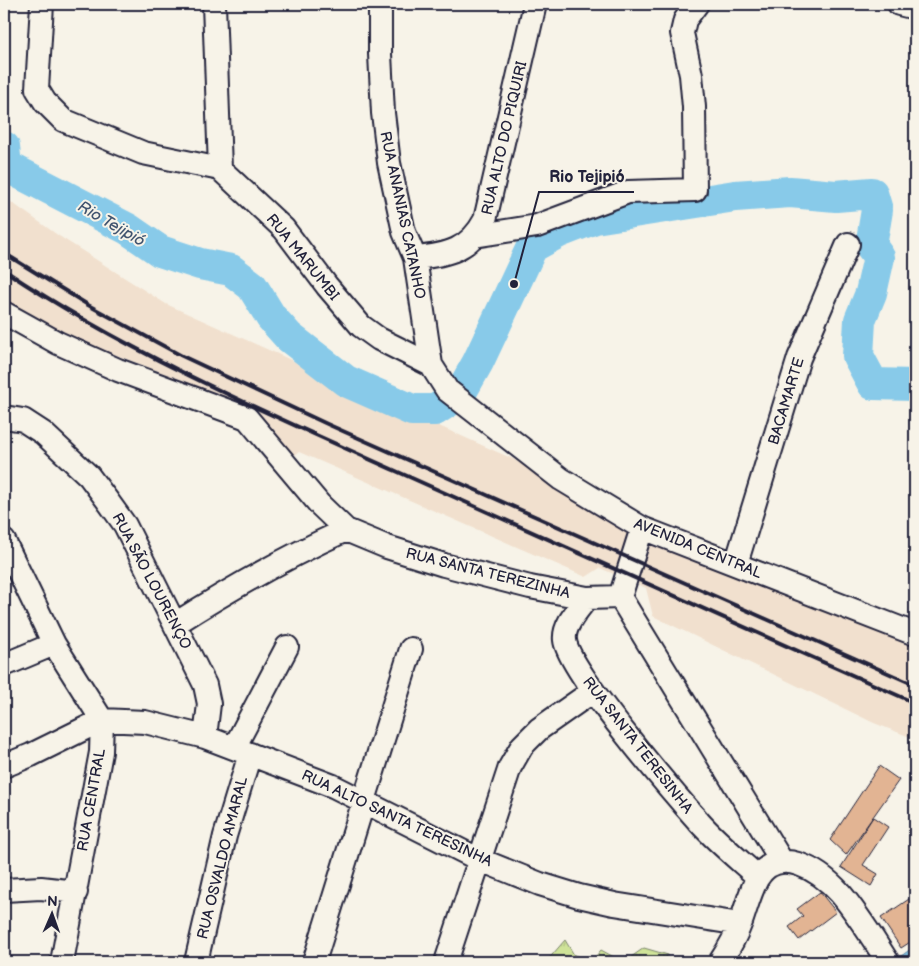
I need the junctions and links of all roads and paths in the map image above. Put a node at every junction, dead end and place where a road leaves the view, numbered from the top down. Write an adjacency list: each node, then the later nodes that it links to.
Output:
1 (42, 4): 8 (street)
2 (214, 4): 8 (street)
3 (380, 4): 11 (street, RUA ANANIAS CATANHO)
4 (535, 4): 9 (street, RUA ALTO DO PIQUIRI)
5 (697, 4): 9 (street)
6 (900, 4): 7 (street)
7 (915, 8)
8 (220, 168): 13 (street, RUA MARUMBI)
9 (474, 236): 11 (street, RUA ALTO DO PIQUIRI)
10 (848, 244): 18 (street, BACAMARTE)
11 (416, 258): 13 (street, RUA ANANIAS CATANHO)
12 (4, 313): 16 (street, RUA SANTA TEREZINHA)
13 (431, 365): 15 (street, AVENIDA CENTRAL)
14 (4, 417): 21 (street, RUA SÃO LOURENÇO)
15 (642, 528): 18 (street, AVENIDA CENTRAL); 19 (street)
16 (346, 530): 20 (street, RUA SANTA TEREZINHA); 21 (street)
17 (4, 541): 23 (street)
18 (736, 564): 22 (street, AVENIDA CENTRAL)
19 (620, 597): 20 (street, RUA SANTA TEREZINHA); 34 (street)
20 (588, 598): 27 (street, RUA SANTA TERESINHA)
21 (175, 624): 29 (street, RUA SÃO LOURENÇO)
22 (915, 634)
23 (54, 644): 26 (street); 28 (street)
24 (287, 647): 30 (street, RUA OSVALDO AMARAL)
25 (411, 649): 32 (street)
26 (4, 665)
27 (593, 691): 33 (street); 35 (street, RUA SANTA TERESINHA)
28 (102, 720): 29 (street, RUA ALTO SANTA TERESINHA); 31 (street, RUA ALTO SANTA TERESINHA); 37 (street, RUA CENTRAL)
29 (205, 737): 30 (street, RUA ALTO SANTA TERESINHA)
30 (242, 751): 32 (street, RUA ALTO SANTA TERESINHA); 40 (street, RUA OSVALDO AMARAL)
31 (4, 766)
32 (365, 803): 33 (street, RUA ALTO SANTA TERESINHA); 41 (street)
33 (478, 859): 38 (street, RUA ALTO SANTA TERESINHA); 42 (street)
34 (781, 860): 35 (street); 44 (street)
35 (758, 877): 38 (street)
36 (4, 890): 37 (street)
37 (76, 892): 39 (street, RUA CENTRAL)
38 (740, 924): 43 (street)
39 (62, 962)
40 (196, 962)
41 (314, 962)
42 (446, 962)
43 (720, 962)
44 (888, 962)

